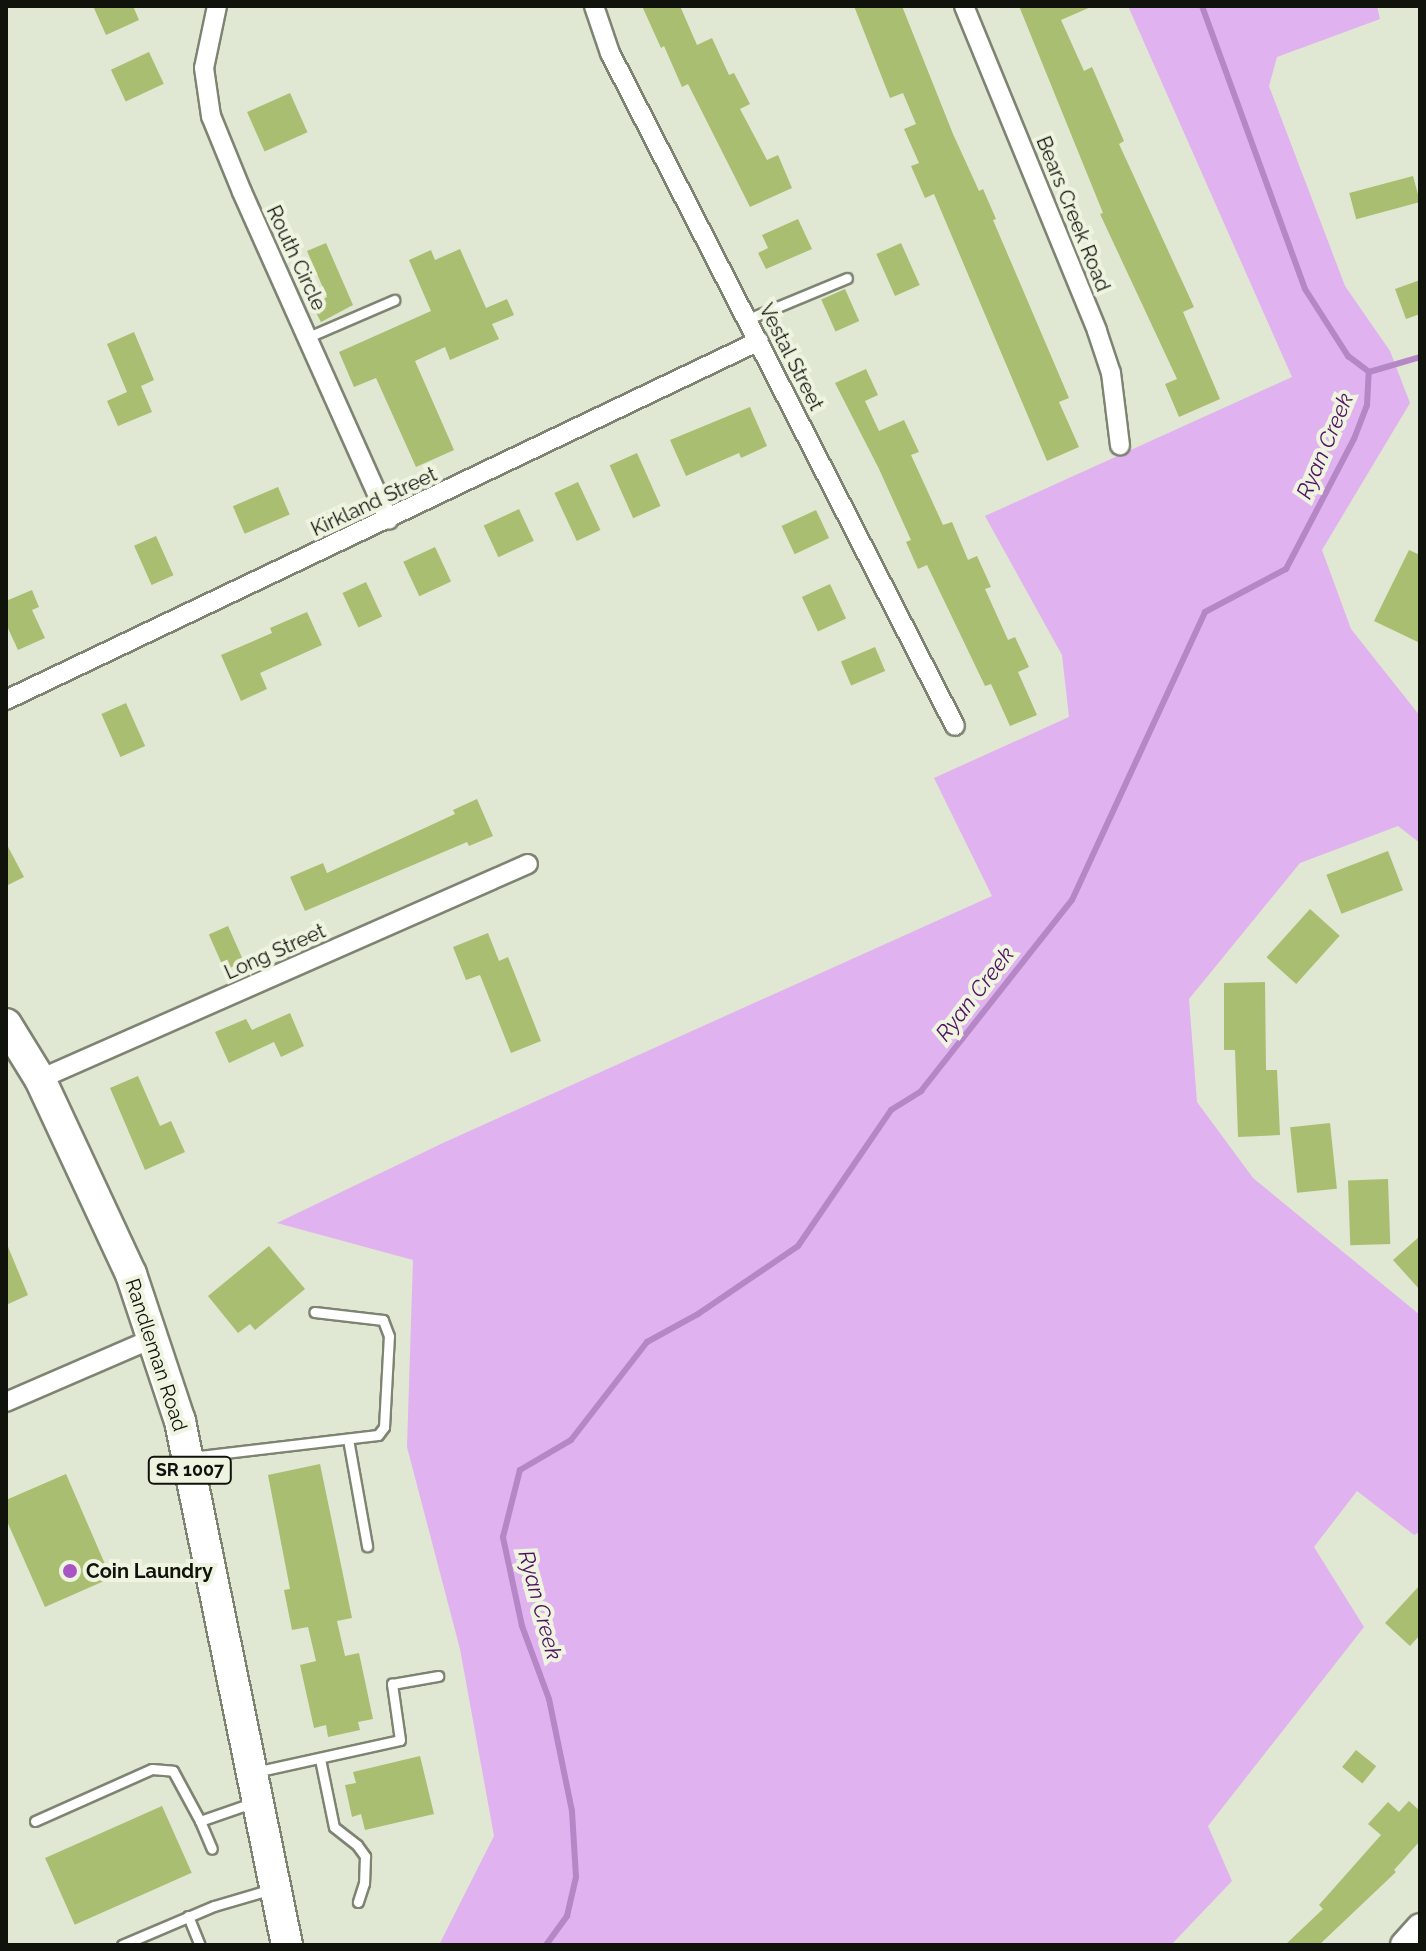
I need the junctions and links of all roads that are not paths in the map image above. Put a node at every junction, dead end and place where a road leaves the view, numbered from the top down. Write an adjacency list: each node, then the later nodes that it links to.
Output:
1 (217, 6): 7 (street, Routh Circle)
2 (594, 6): 6 (street, Vestal Street)
3 (964, 6): 9 (street, Bears Creek Road)
4 (847, 278): 6 (lane)
5 (394, 300): 7 (lane)
6 (748, 319): 8 (street, Vestal Street)
7 (308, 337): 10 (street, Routh Circle)
8 (759, 341): 10 (street, Kirkland Street); 12 (street, Vestal Street)
9 (1120, 445)
10 (389, 520): 11 (street, Kirkland Street)
11 (6, 700)
12 (955, 726)
13 (528, 864): 15 (street, Long Street)
14 (6, 1024): 15 (main road, Randleman Road / SR 1007)
15 (40, 1079): 17 (main road, Randleman Road / SR 1007)
16 (314, 1312): 19 (lane)
17 (154, 1338): 18 (street); 20 (main road, Randleman Road / SR 1007)
18 (6, 1402)
19 (348, 1439): 20 (lane); 21 (lane)
20 (188, 1458): 24 (main road, Randleman Road / SR 1007)
21 (367, 1546)
22 (438, 1676): 23 (lane)
23 (320, 1759): 24 (lane); 29 (lane)
24 (255, 1787): 26 (lane); 28 (main road, Randleman Road / SR 1007)
25 (35, 1821): 26 (lane)
26 (200, 1821): 27 (lane)
27 (212, 1849)
28 (275, 1888): 30 (lane); 35 (main road, Randleman Road / SR 1007)
29 (358, 1902)
30 (188, 1916): 32 (lane); 34 (lane)
31 (1420, 1927): 36 (main road)
32 (137, 1942): 33 (lane)
33 (122, 1945)
34 (200, 1945)
35 (287, 1945)
36 (1404, 1945)

